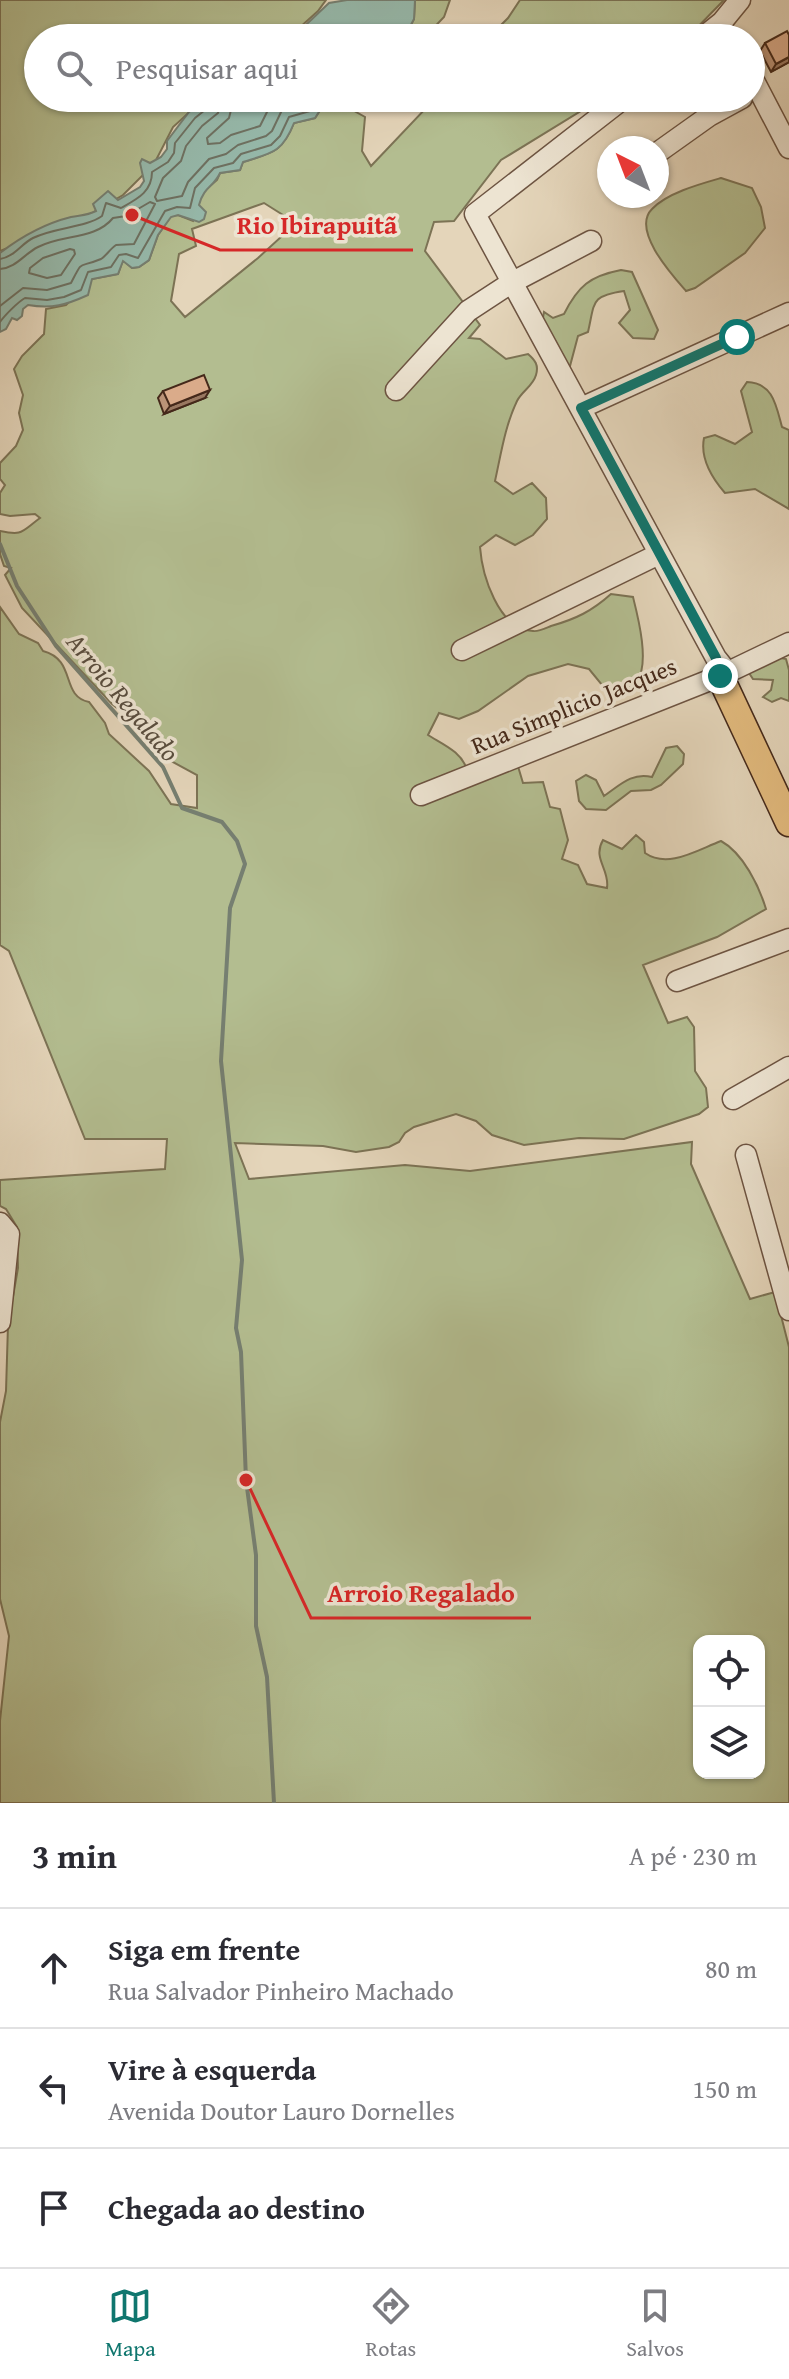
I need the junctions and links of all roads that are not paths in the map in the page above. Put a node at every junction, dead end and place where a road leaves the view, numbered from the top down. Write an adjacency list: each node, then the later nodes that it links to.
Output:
1 (740, 0): 2 (street)
2 (729, 24)
3 (606, 112): 9 (street)
4 (715, 112): 6 (street)
5 (765, 112): 7 (street)
6 (669, 144)
7 (789, 148)
8 (591, 241): 9 (street)
9 (511, 283): 11 (street); 12 (street)
10 (789, 313): 12 (street)
11 (396, 390)
12 (581, 408): 13 (street)
13 (659, 554): 15 (street); 16 (street)
14 (789, 643): 16 (street, Rua Simplicio Jacques)
15 (462, 650)
16 (721, 669): 17 (main road); 18 (street, Rua Simplicio Jacques); 19 (main road)
17 (789, 789)
18 (421, 795)
19 (789, 823)
20 (789, 939): 21 (street)
21 (677, 981)
22 (789, 1067): 23 (street)
23 (733, 1099)
24 (746, 1155): 26 (street)
25 (0, 1223): 27 (street)
26 (789, 1310)
27 (0, 1322)

